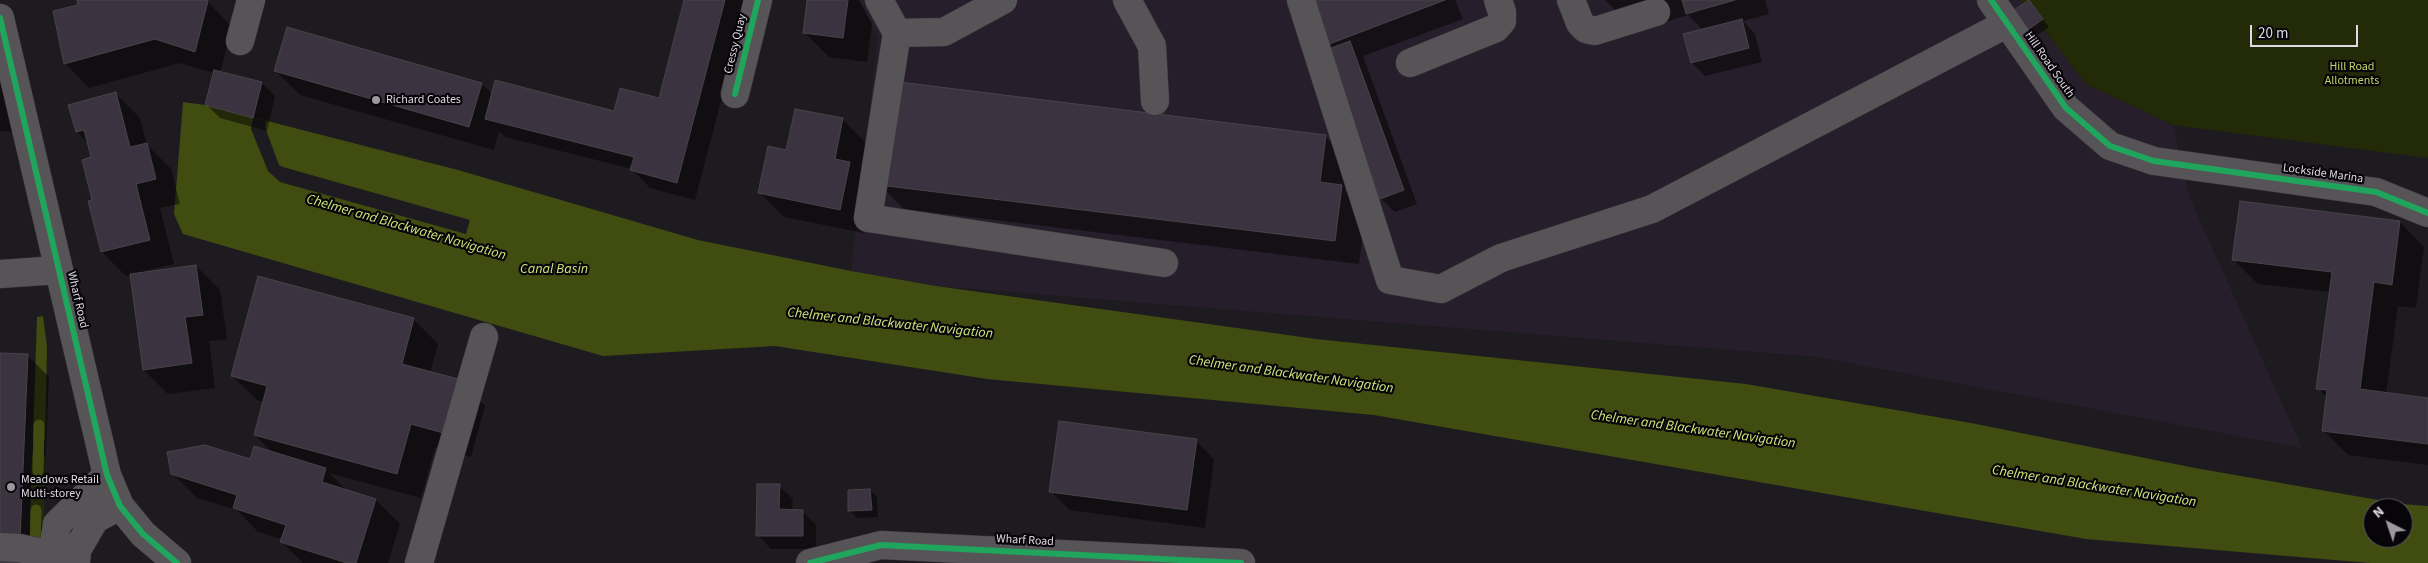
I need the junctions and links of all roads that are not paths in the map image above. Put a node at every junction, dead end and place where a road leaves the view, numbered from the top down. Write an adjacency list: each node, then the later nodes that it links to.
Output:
1 (251, 0): 14 (street)
2 (758, 0): 16 (street, Cressy Quay)
3 (880, 0): 13 (street)
4 (1003, 0): 13 (street)
5 (1127, 0): 17 (street)
6 (1301, 0): 12 (street)
7 (1498, 0): 15 (street)
8 (1571, 0): 10 (street)
9 (1992, 0): 12 (street, Hill Road South)
10 (1656, 12)
11 (0, 18): 21 (street, Wharf Road)
12 (2006, 24): 18 (street, Hill Road South)
13 (897, 33): 20 (street)
14 (240, 41)
15 (1410, 63)
16 (735, 94)
17 (1155, 101)
18 (2211, 170): 19 (street, Lockside Marina)
19 (2428, 214)
20 (1164, 263)
21 (58, 270): 22 (street); 24 (street, Wharf Road)
22 (0, 274)
23 (484, 337): 29 (street)
24 (107, 475): 25 (street, Wharf Road); 26 (street)
25 (120, 506): 27 (street); 28 (street, Wharf Road)
26 (33, 553)
27 (76, 563)
28 (177, 563)
29 (419, 563)
30 (810, 563): 31 (street, Wharf Road)
31 (1241, 563)

